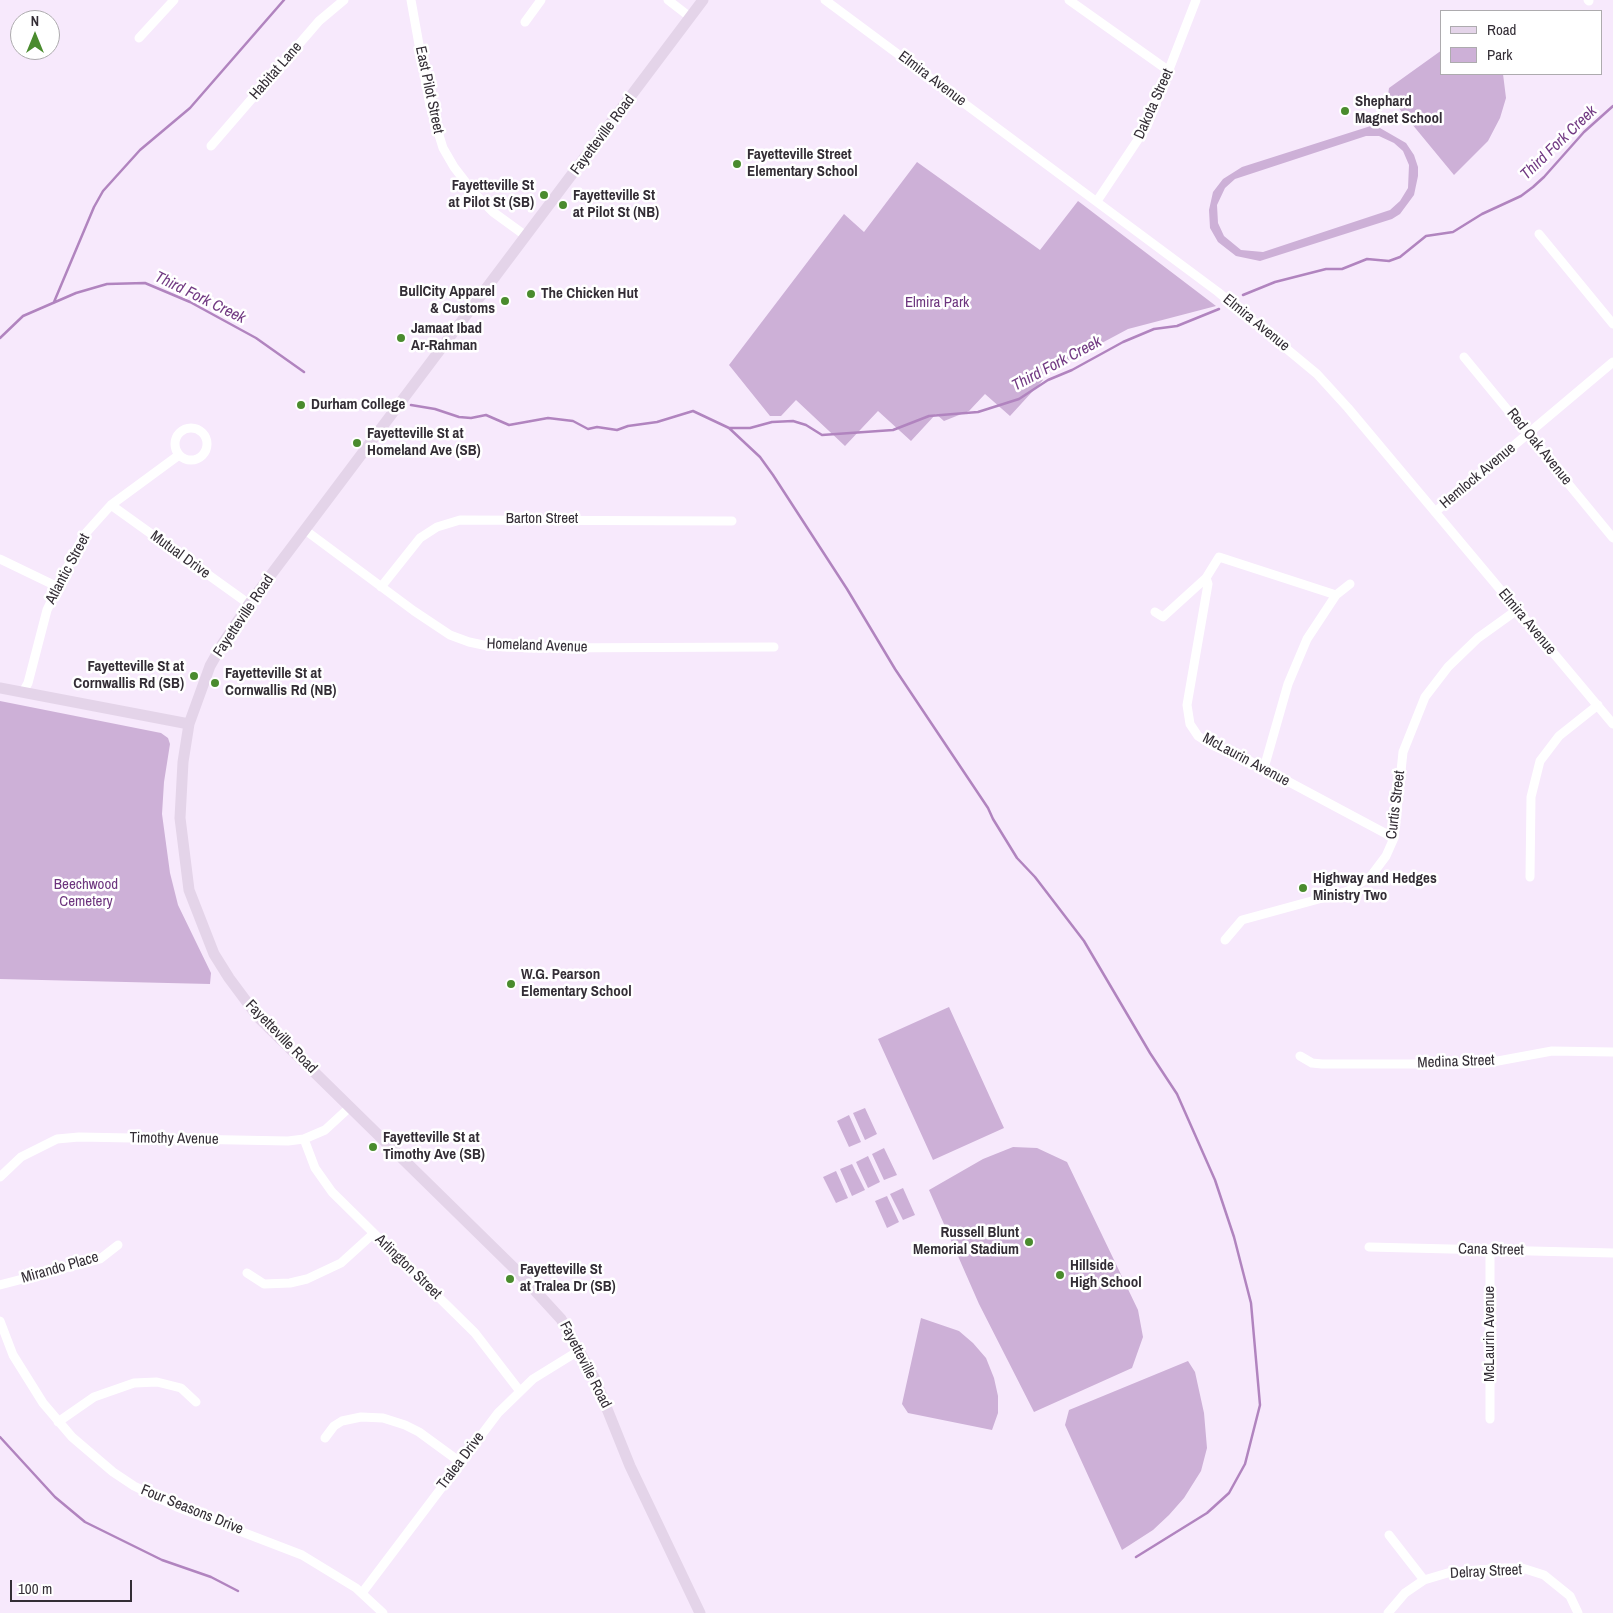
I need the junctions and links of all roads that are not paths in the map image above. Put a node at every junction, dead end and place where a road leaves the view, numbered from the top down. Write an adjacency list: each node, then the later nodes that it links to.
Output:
1 (344, 0): 14 (street, Habitat Lane)
2 (411, 0): 17 (street, East Pilot Street)
3 (541, 0): 11 (street)
4 (668, 0): 10 (street)
5 (703, 0): 10 (main road, Fayetteville Road)
6 (825, 0): 15 (street, Elmira Avenue)
7 (1069, 0): 13 (street)
8 (1196, 0): 13 (street, Dakota Street)
9 (169, 2): 12 (street)
10 (690, 17): 17 (main road, Fayetteville Road)
11 (524, 22)
12 (140, 38)
13 (1169, 71): 15 (street, Dakota Street)
14 (211, 146)
15 (1097, 201): 24 (street, Elmira Avenue)
16 (1539, 234): 18 (street)
17 (526, 236): 26 (main road, Fayetteville Road)
18 (1613, 324)
19 (1464, 357): 21 (street, Red Oak Avenue)
20 (1613, 362): 21 (street, Hemlock Avenue)
21 (1528, 434): 24 (street, Hemlock Avenue); 27 (street, Red Oak Avenue)
22 (179, 455): 23 (street, Atlantic Street)
23 (111, 505): 31 (street, Atlantic Street); 34 (street, Mutual Drive)
24 (1435, 512): 35 (street, Elmira Avenue)
25 (732, 521): 32 (street, Barton Street)
26 (305, 530): 32 (street, Homeland Avenue); 34 (main road, Fayetteville Road)
27 (1613, 538)
28 (0, 559): 31 (street)
29 (1206, 578): 33 (street); 36 (street); 43 (street, McLaurin Avenue)
30 (1350, 584): 33 (street)
31 (58, 587): 39 (street, Atlantic Street)
32 (381, 587): 37 (street, Homeland Avenue)
33 (1336, 595): 43 (street)
34 (249, 604): 41 (main road, Fayetteville Road)
35 (1517, 610): 40 (street, Elmira Avenue); 44 (street, Curtis Street)
36 (1155, 612)
37 (774, 647)
38 (0, 688): 39 (main road)
39 (23, 692): 41 (main road)
40 (1598, 705): 42 (street, Elmira Avenue); 45 (street)
41 (190, 724): 49 (main road, Fayetteville Road)
42 (1613, 724)
43 (1264, 768): 44 (street, McLaurin Avenue)
44 (1394, 838): 46 (street, Curtis Street)
45 (1530, 877)
46 (1226, 940)
47 (1613, 1052): 48 (street, Medina Street)
48 (1300, 1056)
49 (350, 1107): 50 (street, Timothy Avenue); 60 (main road, Fayetteville Road)
50 (304, 1139): 51 (street, Timothy Avenue); 52 (street, Arlington Street)
51 (0, 1177)
52 (373, 1234): 57 (street); 61 (street, Arlington Street)
53 (118, 1245): 58 (street, Mirando Place)
54 (1369, 1247): 55 (street, Cana Street)
55 (1490, 1249): 56 (street, Cana Street); 63 (street, McLaurin Avenue)
56 (1613, 1253)
57 (248, 1273)
58 (0, 1285)
59 (0, 1321): 64 (street, Four Seasons Drive)
60 (580, 1350): 61 (street, Tralea Drive); 71 (main road, Fayetteville Road)
61 (520, 1390): 66 (street, Tralea Drive)
62 (196, 1402): 64 (street)
63 (1490, 1419)
64 (58, 1422): 69 (street, Four Seasons Drive)
65 (325, 1438): 66 (street)
66 (460, 1462): 69 (street, Tralea Drive)
67 (1389, 1535): 68 (street)
68 (1424, 1580): 72 (street, Delray Street); 73 (street, Delray Street)
69 (362, 1593): 70 (street, Four Seasons Drive)
70 (383, 1613)
71 (700, 1613)
72 (1388, 1613)
73 (1578, 1613)

